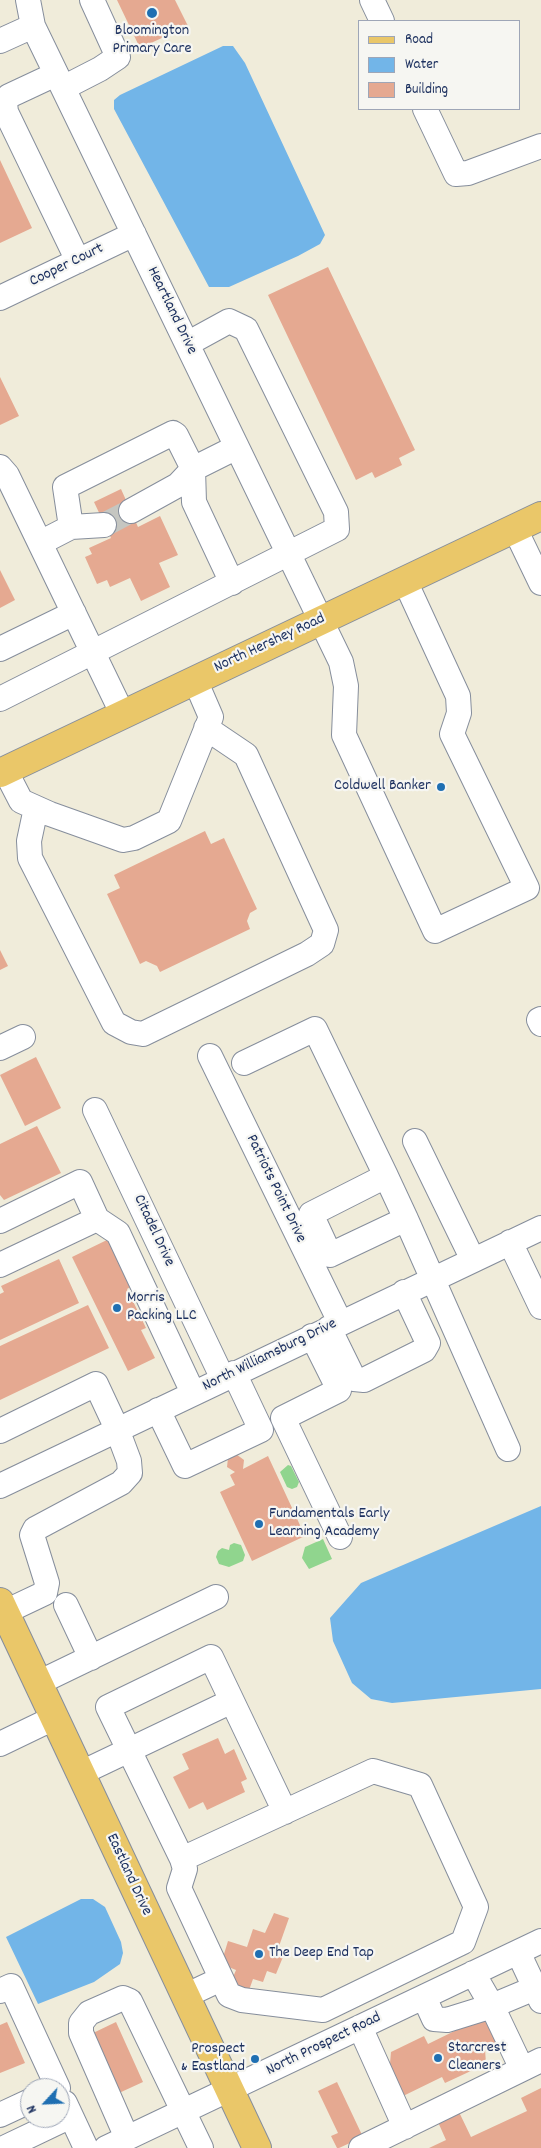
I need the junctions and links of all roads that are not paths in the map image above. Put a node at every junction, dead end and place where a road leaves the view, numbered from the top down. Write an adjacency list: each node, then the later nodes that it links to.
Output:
1 (28, 0): 5 (street, Heartland Drive)
2 (92, 0): 7 (street)
3 (372, 0): 4 (street)
4 (382, 20)
5 (33, 26): 6 (street); 7 (street, Heartland Drive)
6 (0, 42)
7 (59, 81): 10 (street, Heartland Drive); 11 (street)
8 (424, 110): 9 (street)
9 (541, 146)
10 (134, 234): 11 (street, Cooper Court); 13 (street, Heartland Drive)
11 (78, 261): 12 (street, Cooper Court)
12 (0, 298)
13 (187, 344): 14 (street, Heartland Drive); 23 (street)
14 (237, 447): 16 (street); 23 (street, Heartland Drive)
15 (0, 467): 22 (street)
16 (193, 469): 17 (street); 20 (street); 25 (street)
17 (131, 511)
18 (541, 516): 21 (main road, North Hershey Road)
19 (104, 525): 20 (street)
20 (71, 527): 22 (street)
21 (515, 529): 24 (main road, North Hershey Road); 26 (street)
22 (40, 543): 27 (street)
23 (290, 554): 25 (street); 28 (street, Heartland Drive)
24 (405, 581): 28 (main road, North Hershey Road); 28 (street, Heartland Drive)
25 (232, 583): 30 (street)
26 (541, 583)
27 (74, 613): 29 (street); 30 (street)
28 (322, 620): 31 (main road, North Hershey Road)
29 (0, 649)
30 (93, 652): 32 (street); 33 (street)
31 (195, 680): 33 (main road, North Hershey Road); 34 (street)
32 (0, 699)
33 (123, 715): 35 (main road, North Hershey Road)
34 (206, 728): 36 (street); 36 (street)
35 (3, 772): 36 (street)
36 (36, 808)
37 (541, 1019): 38 (street)
38 (541, 1024)
39 (23, 1037): 40 (street)
40 (0, 1048)
41 (210, 1056): 56 (street, Patriots Point Drive)
42 (244, 1063): 45 (street)
43 (95, 1110): 57 (street, Citadel Drive)
44 (415, 1141): 51 (street)
45 (386, 1176): 47 (street); 47 (street)
46 (97, 1219): 48 (street); 52 (street); 58 (street)
47 (406, 1219): 53 (street)
48 (0, 1221)
49 (541, 1228): 50 (street, North Williamsburg Drive)
50 (510, 1242): 51 (street, North Williamsburg Drive); 55 (street)
51 (473, 1260): 53 (street, North Williamsburg Drive)
52 (0, 1265)
53 (431, 1280): 54 (street, North Williamsburg Drive); 62 (street)
54 (404, 1292): 56 (street, North Williamsburg Drive); 56 (street)
55 (541, 1307)
56 (327, 1328): 57 (street, North Williamsburg Drive); 64 (street)
57 (229, 1376): 58 (street, North Williamsburg Drive); 59 (street, Citadel Drive)
58 (193, 1393): 59 (street, North Williamsburg Drive)
59 (158, 1410): 60 (street, North Williamsburg Drive)
60 (117, 1429): 61 (street); 63 (street, North Williamsburg Drive); 67 (street)
61 (0, 1431)
62 (508, 1450)
63 (0, 1486)
64 (340, 1537)
65 (216, 1597): 68 (street)
66 (66, 1605): 68 (street)
67 (2, 1607): 69 (main road, Eastland Drive)
68 (91, 1658): 69 (street)
69 (38, 1683): 71 (main road, Eastland Drive)
70 (232, 1701): 73 (street); 73 (street); 75 (street)
71 (54, 1718): 72 (street); 74 (main road, Eastland Drive)
72 (0, 1744)
73 (128, 1750): 74 (street); 76 (street)
74 (81, 1773): 82 (main road, Eastland Drive)
75 (285, 1812): 76 (street); 86 (street)
76 (182, 1859): 80 (street)
77 (541, 1941): 78 (street, North Prospect Road)
78 (518, 1952): 79 (street, North Prospect Road); 83 (street)
79 (473, 1973): 84 (street, North Prospect Road); 85 (street)
80 (221, 1979): 82 (street); 86 (street)
81 (0, 1991): 90 (street)
82 (185, 1996): 91 (main road, Eastland Drive)
83 (539, 1996): 85 (street)
84 (424, 1997): 85 (street); 87 (street, North Prospect Road)
85 (492, 2006): 89 (street)
86 (323, 2010): 88 (street)
87 (360, 2027): 88 (street, North Prospect Road); 96 (street)
88 (336, 2038): 91 (street, North Prospect Road)
89 (532, 2065): 96 (street)
90 (53, 2078)
91 (229, 2090): 93 (street, North Prospect Road); 101 (main road, Eastland Drive)
92 (20, 2106): 94 (street)
93 (184, 2111): 97 (street, North Prospect Road); 97 (street); 100 (street)
94 (0, 2115)
95 (71, 2116): 98 (street); 99 (street)
96 (405, 2126): 102 (street)
97 (116, 2143)
98 (4, 2148)
99 (86, 2148)
100 (201, 2148)
101 (257, 2148)
102 (361, 2148)

